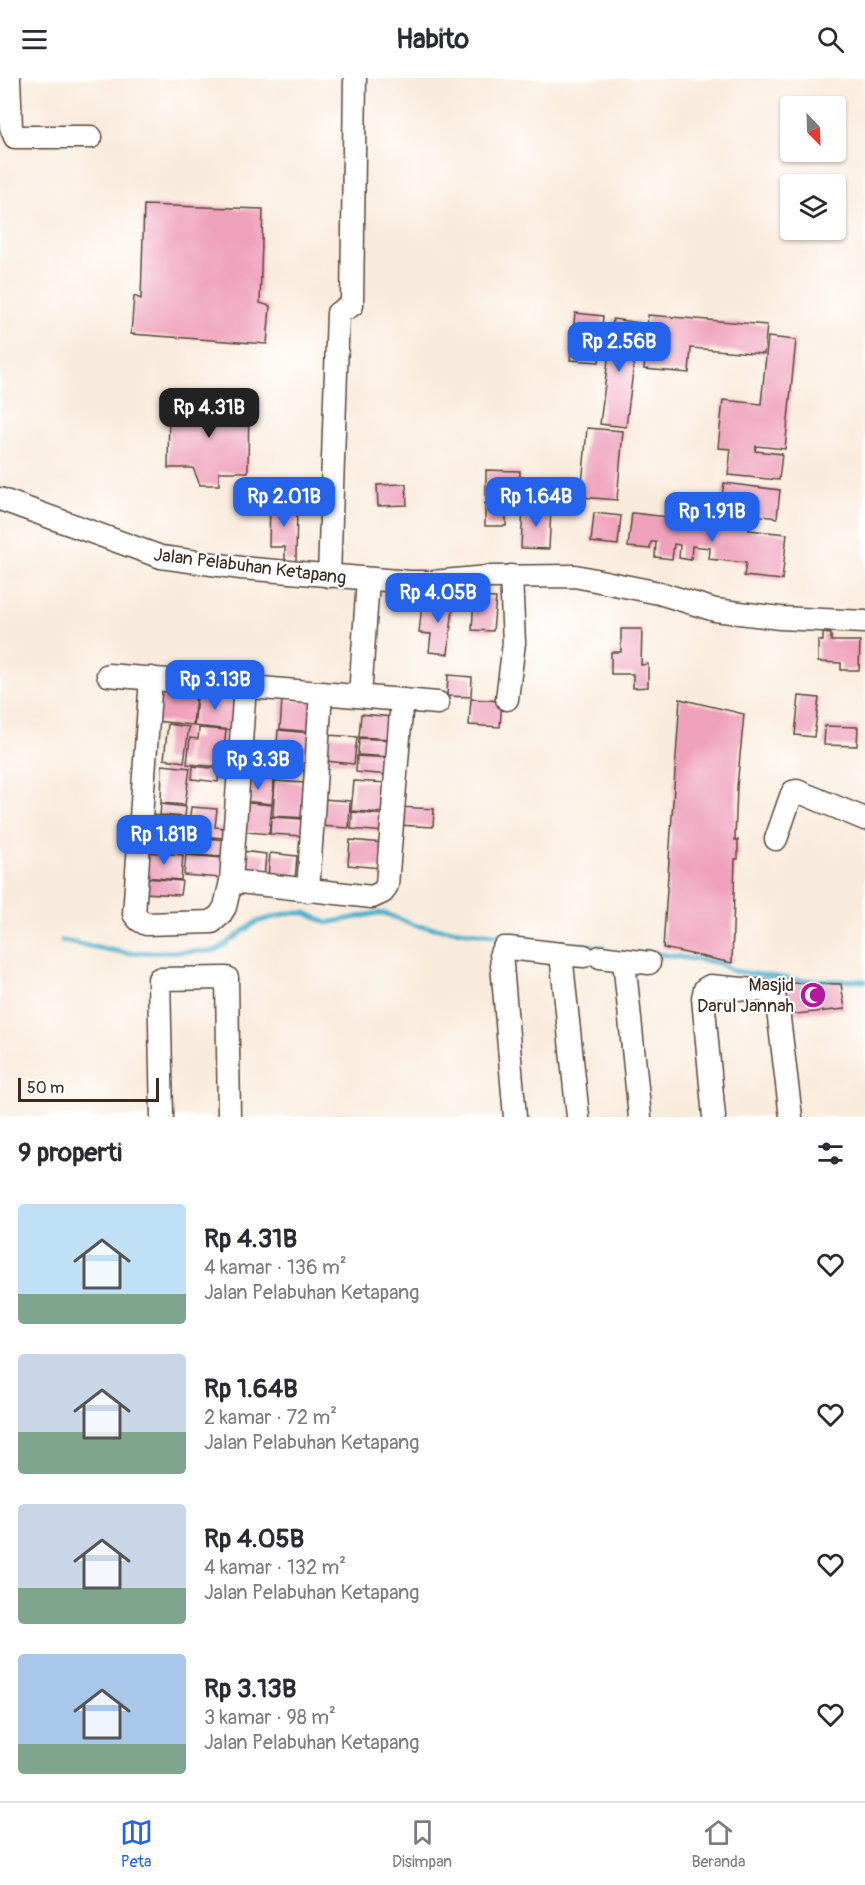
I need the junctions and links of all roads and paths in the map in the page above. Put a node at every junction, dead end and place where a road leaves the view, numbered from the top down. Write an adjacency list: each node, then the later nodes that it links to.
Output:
1 (9, 78): 3 (street)
2 (355, 78): 5 (street)
3 (91, 137)
4 (0, 499): 5 (street, Jalan Pelabuhan Ketapang)
5 (329, 576): 7 (street, Jalan Pelabuhan Ketapang)
6 (511, 576): 7 (street, Jalan Pelabuhan Ketapang); 8 (street, Jalan Pelabuhan Ketapang); 14 (street)
7 (368, 580): 13 (street)
8 (865, 622)
9 (108, 675): 10 (street)
10 (151, 678): 11 (street); 19 (street)
11 (245, 686): 12 (street); 19 (street)
12 (321, 693): 13 (street); 20 (street)
13 (360, 696): 15 (street)
14 (507, 699)
15 (402, 700): 16 (street); 20 (street)
16 (438, 703)
17 (865, 819): 18 (street)
18 (776, 839)
19 (231, 881): 20 (street)
20 (308, 891)
21 (561, 954): 22 (street); 26 (street); 27 (street)
22 (624, 960): 23 (street); 28 (street)
23 (649, 963)
24 (162, 1117): 25 (street)
25 (229, 1117)
26 (515, 1117)
27 (578, 1117)
28 (640, 1117)
29 (714, 1117): 30 (street)
30 (791, 1117)

